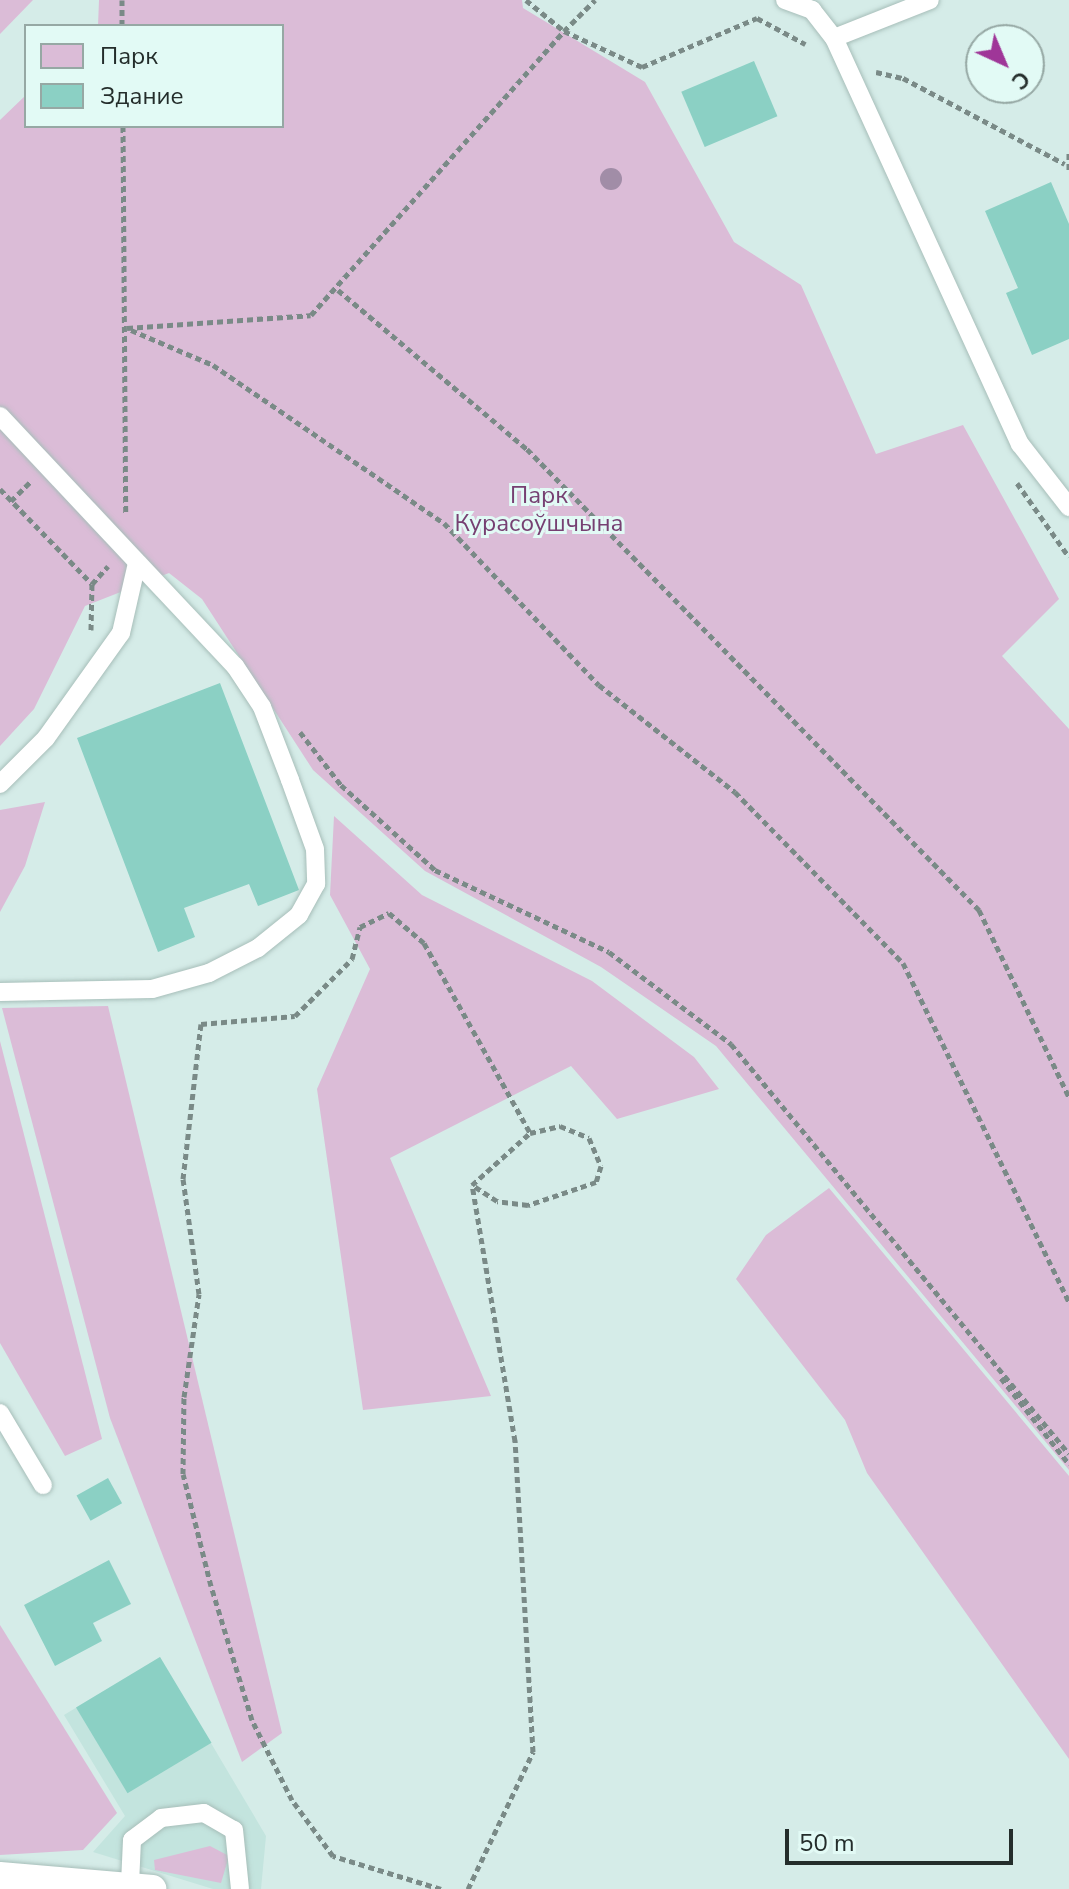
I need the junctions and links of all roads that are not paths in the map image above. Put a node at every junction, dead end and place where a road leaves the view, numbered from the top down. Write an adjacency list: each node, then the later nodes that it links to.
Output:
1 (785, 0): 3 (lane)
2 (930, 0): 3 (lane)
3 (834, 38): 5 (lane)
4 (0, 416): 6 (lane)
5 (1069, 507)
6 (137, 563): 7 (lane); 8 (lane)
7 (0, 784)
8 (0, 992)
9 (0, 1413): 10 (lane)
10 (43, 1485)
11 (0, 1876): 12 (street)
12 (141, 1886): 13 (lane)
13 (240, 1889)

